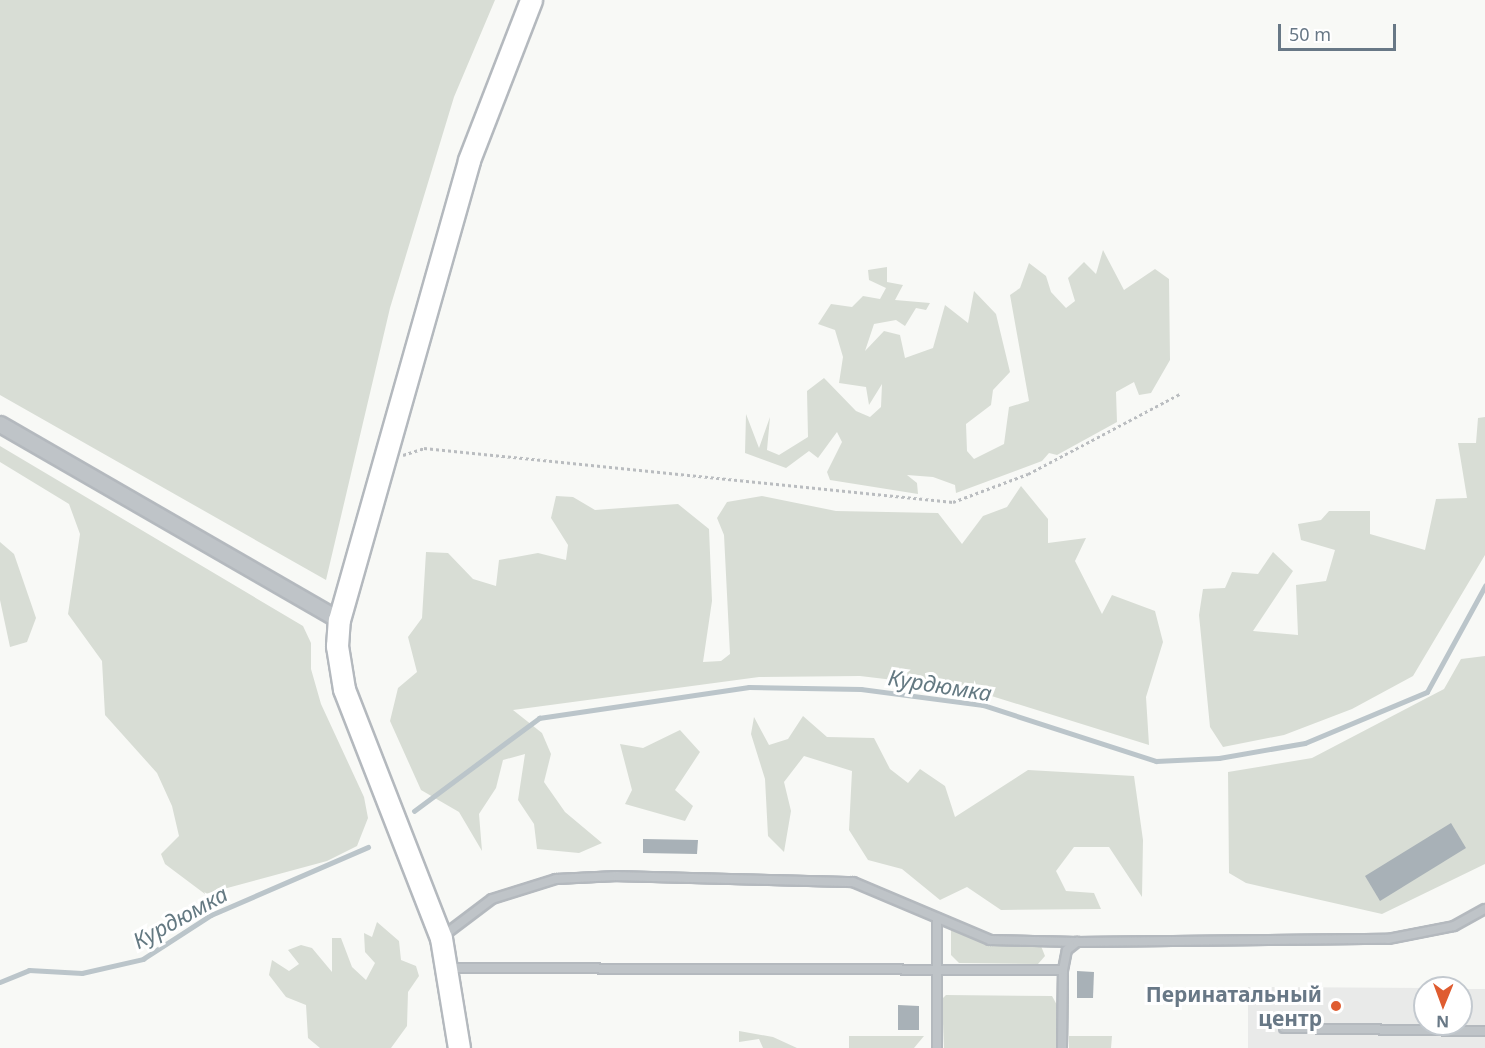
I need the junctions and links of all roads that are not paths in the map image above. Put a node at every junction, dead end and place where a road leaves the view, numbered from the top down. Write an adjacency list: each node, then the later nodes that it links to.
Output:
1 (531, 0): 3 (main road)
2 (0, 424): 3 (street)
3 (339, 620): 6 (main road)
4 (1485, 909): 7 (lane)
5 (937, 918): 6 (lane); 7 (lane); 10 (lane)
6 (441, 938): 8 (main road)
7 (1077, 942): 9 (lane)
8 (447, 968): 10 (lane); 13 (main road)
9 (1063, 970): 10 (lane); 15 (lane)
10 (938, 971): 14 (lane)
11 (1284, 1028): 12 (lane)
12 (1485, 1030)
13 (459, 1048)
14 (937, 1048)
15 (1062, 1048)

